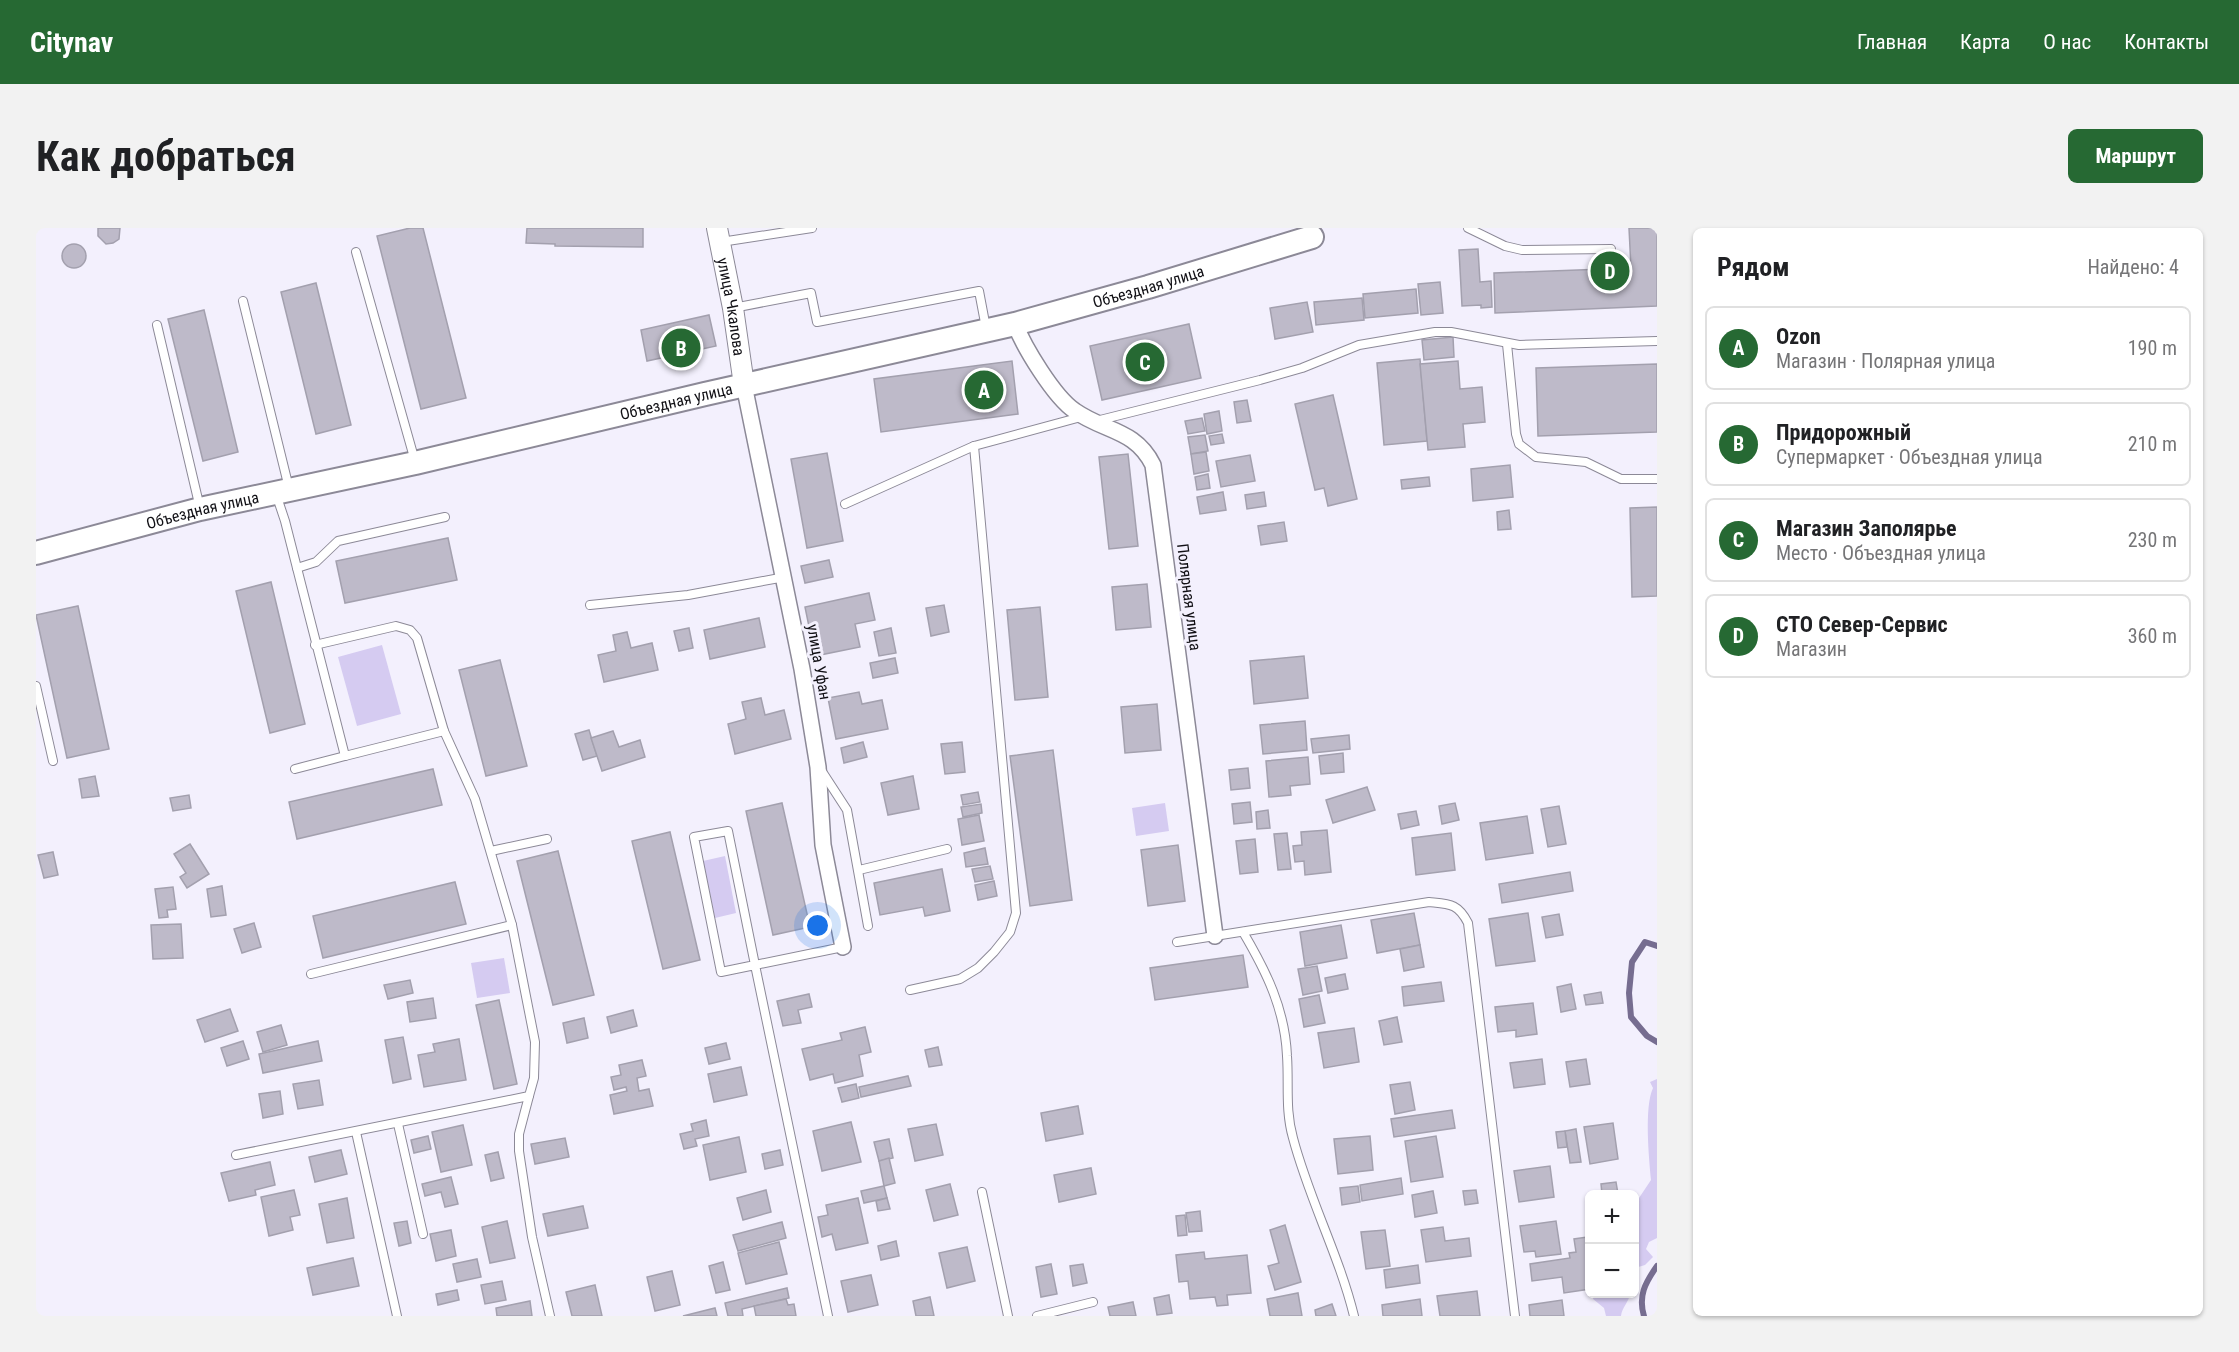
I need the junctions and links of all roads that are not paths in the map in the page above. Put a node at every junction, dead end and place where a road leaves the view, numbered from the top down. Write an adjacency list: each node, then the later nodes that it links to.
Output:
1 (812, 228): 3 (lane)
2 (1468, 228): 5 (lane)
3 (718, 235): 8 (street, улица Чкалова)
4 (1312, 237): 9 (main road, Объездная улица)
5 (1611, 249)
6 (356, 252): 17 (lane)
7 (243, 301): 19 (lane)
8 (733, 308): 11 (lane); 14 (street, улица Чкалова)
9 (1015, 324): 11 (main road, Объездная улица); 15 (street, Полярная улица)
10 (156, 325): 21 (lane)
11 (986, 330): 14 (main road, Объездная улица)
12 (1657, 342): 13 (lane)
13 (1507, 344): 15 (lane); 18 (lane)
14 (744, 385): 17 (main road, Объездная улица); 25 (street, улица Уфан)
15 (1089, 419): 16 (lane); 41 (street, Полярная улица)
16 (974, 446): 20 (lane); 46 (lane)
17 (415, 463): 19 (main road, Объездная улица)
18 (1657, 478)
19 (282, 491): 21 (main road, Объездная улица); 24 (lane)
20 (845, 504)
21 (200, 509): 23 (main road, Объездная улица)
22 (446, 517): 24 (lane)
23 (36, 553)
24 (297, 568): 27 (lane)
25 (784, 577): 26 (lane); 32 (street, улица Уфан)
26 (590, 605)
27 (315, 645): 29 (lane); 30 (lane)
28 (36, 686): 31 (lane)
29 (444, 731): 30 (lane); 36 (lane)
30 (345, 756): 33 (lane)
31 (53, 761)
32 (818, 767): 37 (lane); 43 (street, улица Уфан)
33 (295, 769)
34 (547, 839): 36 (lane)
35 (947, 849): 37 (lane)
36 (491, 851): 38 (lane)
37 (859, 870): 39 (lane)
38 (512, 925): 45 (lane); 47 (lane)
39 (868, 926)
40 (1243, 932): 41 (lane); 59 (lane); 60 (lane)
41 (1215, 936): 42 (lane)
42 (1177, 942)
43 (843, 947): 44 (lane)
44 (755, 965): 44 (lane); 56 (lane)
45 (311, 974)
46 (910, 990)
47 (529, 1096): 48 (lane); 55 (lane)
48 (398, 1124): 49 (lane); 52 (lane)
49 (356, 1132): 50 (lane); 54 (lane)
50 (236, 1155)
51 (982, 1192): 57 (lane)
52 (423, 1234)
53 (1093, 1302): 58 (lane)
54 (397, 1316)
55 (550, 1316)
56 (828, 1316)
57 (1008, 1316)
58 (1036, 1316)
59 (1354, 1316)
60 (1515, 1316)

